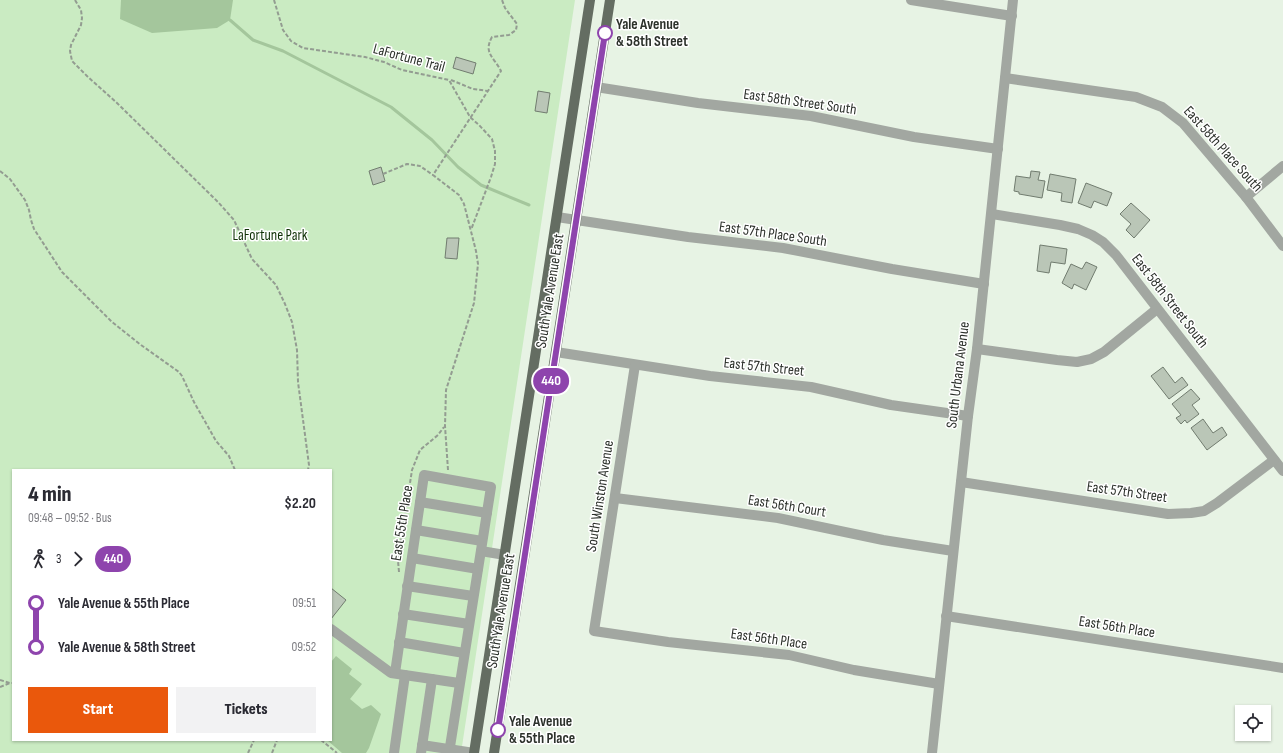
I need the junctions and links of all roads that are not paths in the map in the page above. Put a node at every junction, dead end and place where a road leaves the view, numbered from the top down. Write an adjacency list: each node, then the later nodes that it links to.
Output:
1 (590, 0): 12 (main road, South Yale Avenue East)
2 (610, 0): 7 (main road, South Yale Avenue East)
3 (910, 0): 5 (street)
4 (1013, 0): 5 (street, South Urbana Avenue)
5 (1012, 16): 6 (street, South Urbana Avenue)
6 (1005, 78): 8 (street, South Urbana Avenue); 10 (street, East 58th Place South)
7 (596, 87): 8 (street, East 58th Street South); 13 (main road, South Yale Avenue East)
8 (998, 149): 11 (street, South Urbana Avenue)
9 (1283, 166): 10 (street)
10 (1246, 197): 14 (street, East 58th Place South)
11 (992, 214): 15 (street, South Urbana Avenue); 16 (street, East 58th Street South)
12 (557, 217): 13 (street, East 57th Place South); 30 (main road, South Yale Avenue East)
13 (576, 220): 15 (street, East 57th Place South); 18 (main road, South Yale Avenue East)
14 (1283, 246)
15 (984, 284): 17 (street, South Urbana Avenue)
16 (1158, 309): 17 (street); 21 (street, East 58th Street South)
17 (977, 349): 20 (street, South Urbana Avenue)
18 (556, 352): 19 (street, East 57th Street); 52 (main road, South Yale Avenue East)
19 (635, 365): 20 (street, East 57th Street); 24 (street, South Winston Avenue)
20 (968, 416): 23 (street, South Urbana Avenue)
21 (1274, 460): 22 (street, East 58th Street South); 23 (street, East 57th Street)
22 (1283, 471)
23 (961, 482): 29 (street, South Urbana Avenue)
24 (615, 498): 29 (street, East 56th Court); 39 (street, South Winston Avenue)
25 (420, 502): 26 (street); 26 (street, East 55th Place); 27 (street, East 55th Place)
26 (487, 513): 28 (street, East 55th Place)
27 (416, 530): 28 (street); 31 (street, East 55th Place)
28 (482, 546): 30 (street); 32 (street, East 55th Place)
29 (953, 551): 36 (street, South Urbana Avenue)
30 (505, 555): 51 (main road, South Yale Avenue East)
31 (412, 558): 32 (street); 33 (street, East 55th Place)
32 (478, 569): 34 (street, East 55th Place)
33 (408, 586): 34 (street); 35 (street, East 55th Place)
34 (473, 596): 37 (street, East 55th Place)
35 (403, 614): 37 (street); 40 (street, East 55th Place)
36 (946, 616): 42 (street, East 56th Place); 47 (street, South Urbana Avenue)
37 (469, 624): 41 (street, East 55th Place)
38 (332, 630): 43 (street)
39 (594, 631): 47 (street, East 56th Place)
40 (399, 642): 41 (street); 43 (street, East 55th Place)
41 (464, 653): 46 (street, East 55th Place)
42 (1283, 668)
43 (394, 673): 44 (street)
44 (406, 675): 45 (street); 50 (street)
45 (432, 679): 46 (street); 48 (street)
46 (459, 683): 49 (street, East 55th Place)
47 (939, 684): 53 (street, South Urbana Avenue)
48 (422, 749): 49 (street)
49 (449, 751): 51 (street)
50 (394, 753)
51 (474, 753)
52 (494, 753)
53 (934, 753)

